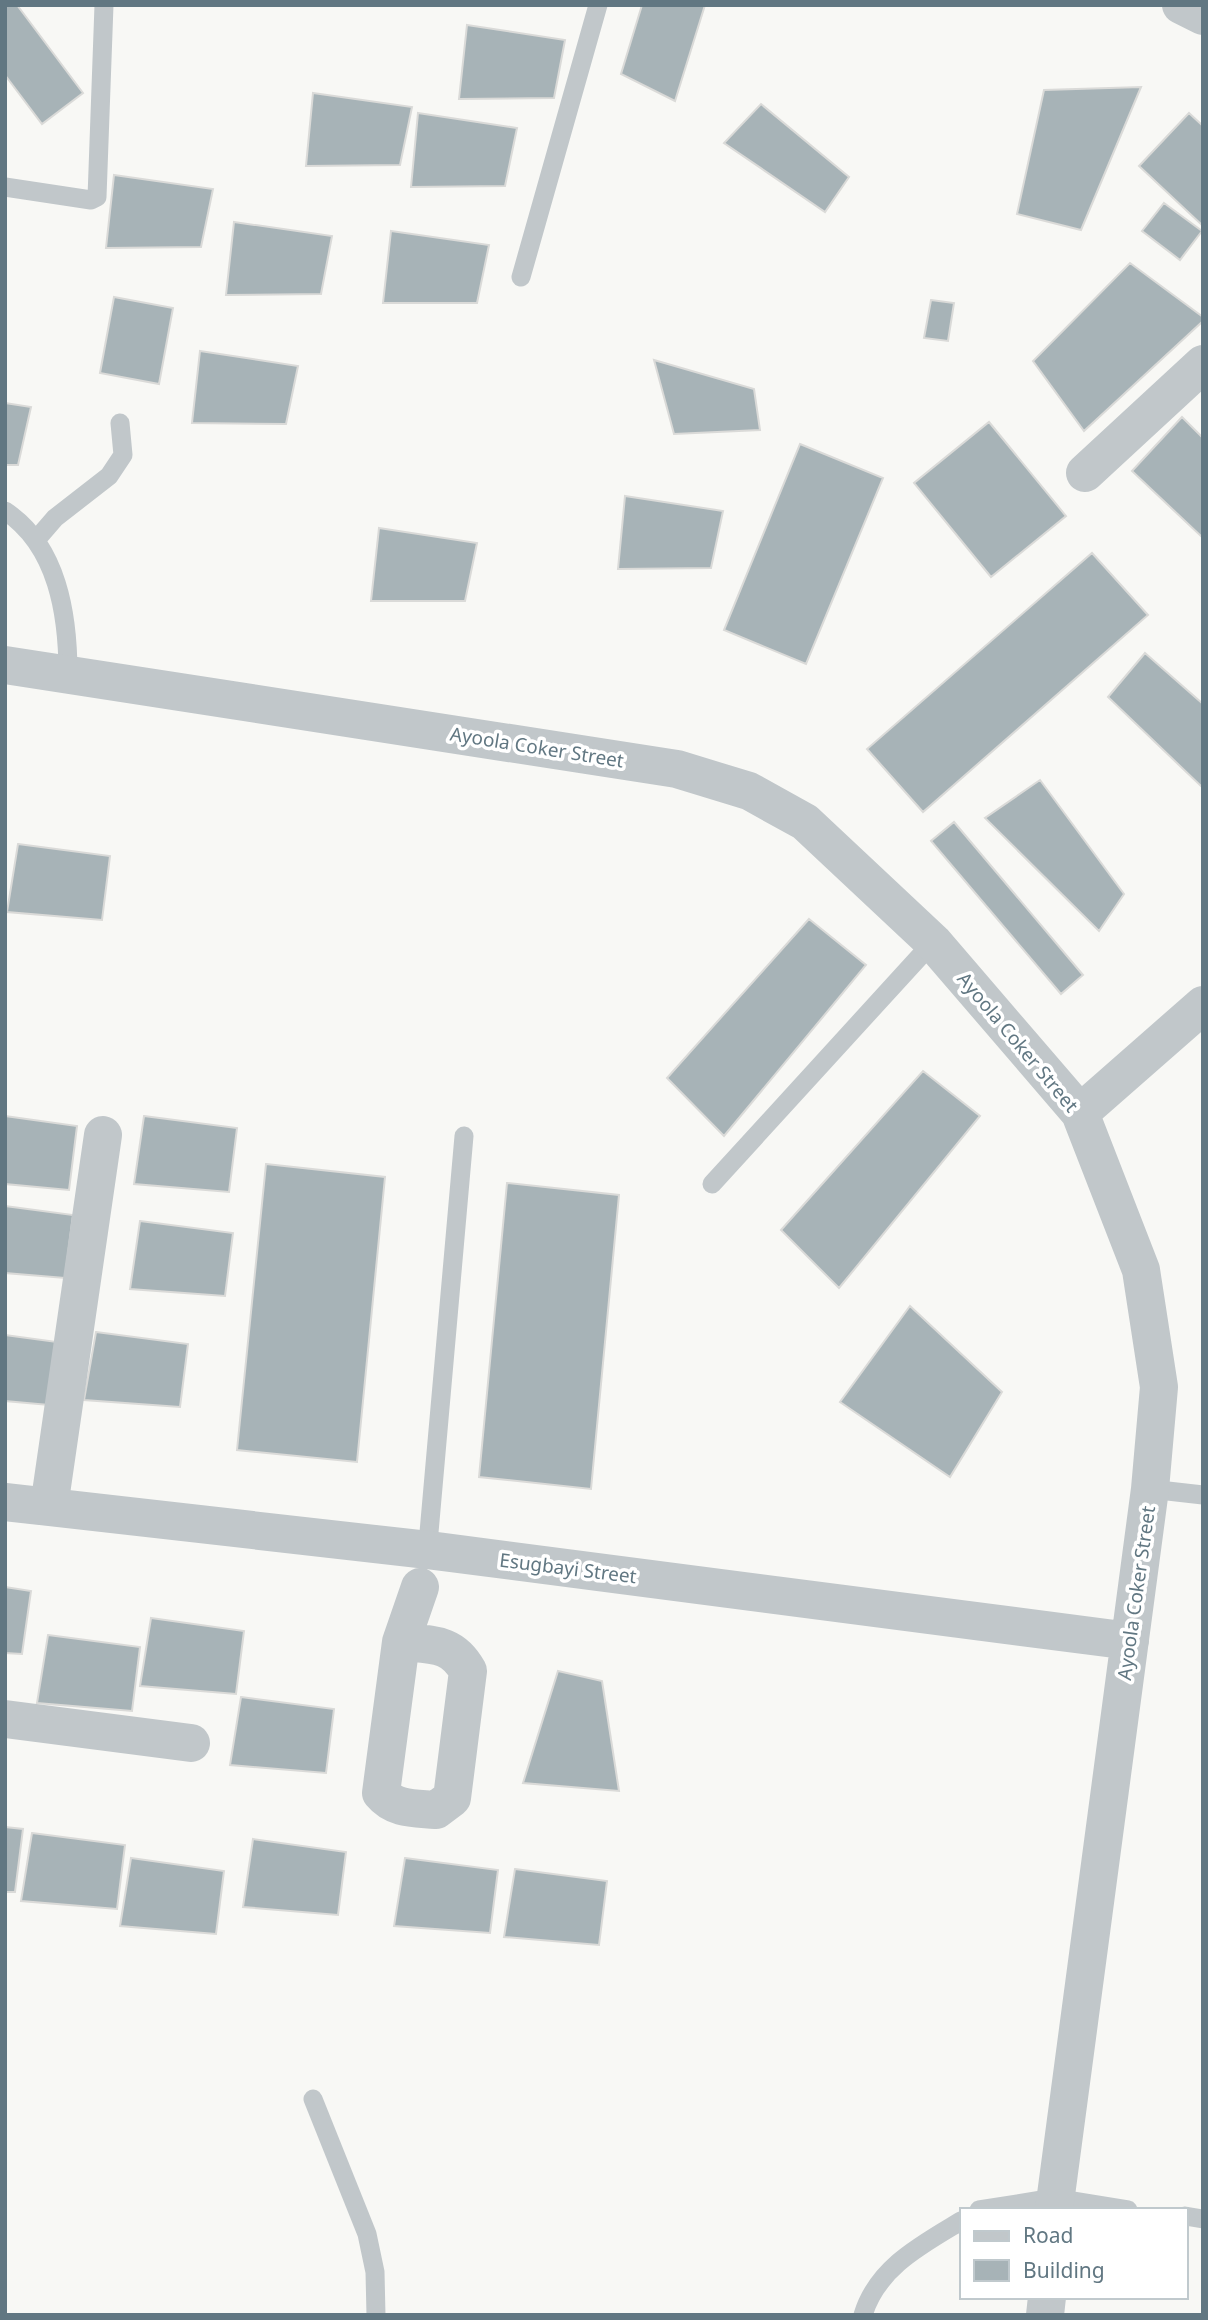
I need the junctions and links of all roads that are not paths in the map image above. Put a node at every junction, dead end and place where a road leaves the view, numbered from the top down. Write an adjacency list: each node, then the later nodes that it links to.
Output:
1 (104, 5): 5 (lane)
2 (598, 5): 6 (lane)
3 (1181, 5): 4 (street)
4 (1203, 16)
5 (5, 187)
6 (521, 277)
7 (1203, 364): 9 (street)
8 (120, 423): 11 (lane)
9 (1086, 473)
10 (5, 510): 11 (lane)
11 (36, 540): 13 (lane)
12 (5, 665): 13 (street, Ayoola Coker Street)
13 (68, 674): 14 (street, Ayoola Coker Street)
14 (933, 942): 16 (street, Ayoola Coker Street); 19 (lane)
15 (1203, 1006): 16 (street)
16 (1080, 1112): 20 (street, Ayoola Coker Street)
17 (103, 1135): 23 (street)
18 (464, 1136): 24 (lane)
19 (712, 1184)
20 (1150, 1489): 21 (lane); 26 (street, Ayoola Coker Street)
21 (1203, 1495)
22 (5, 1502): 23 (street, Esugbayi Street)
23 (49, 1507): 24 (street, Esugbayi Street)
24 (428, 1549): 25 (lane); 26 (street, Esugbayi Street)
25 (420, 1587): 27 (street)
26 (1130, 1641): 31 (street, Ayoola Coker Street)
27 (401, 1642)
28 (5, 1719): 29 (street)
29 (191, 1743)
30 (313, 2099): 35 (lane)
31 (1054, 2204): 32 (lane); 33 (lane)
32 (1004, 2208)
33 (1103, 2208)
34 (960, 2222): 36 (lane)
35 (376, 2315)
36 (863, 2315)

